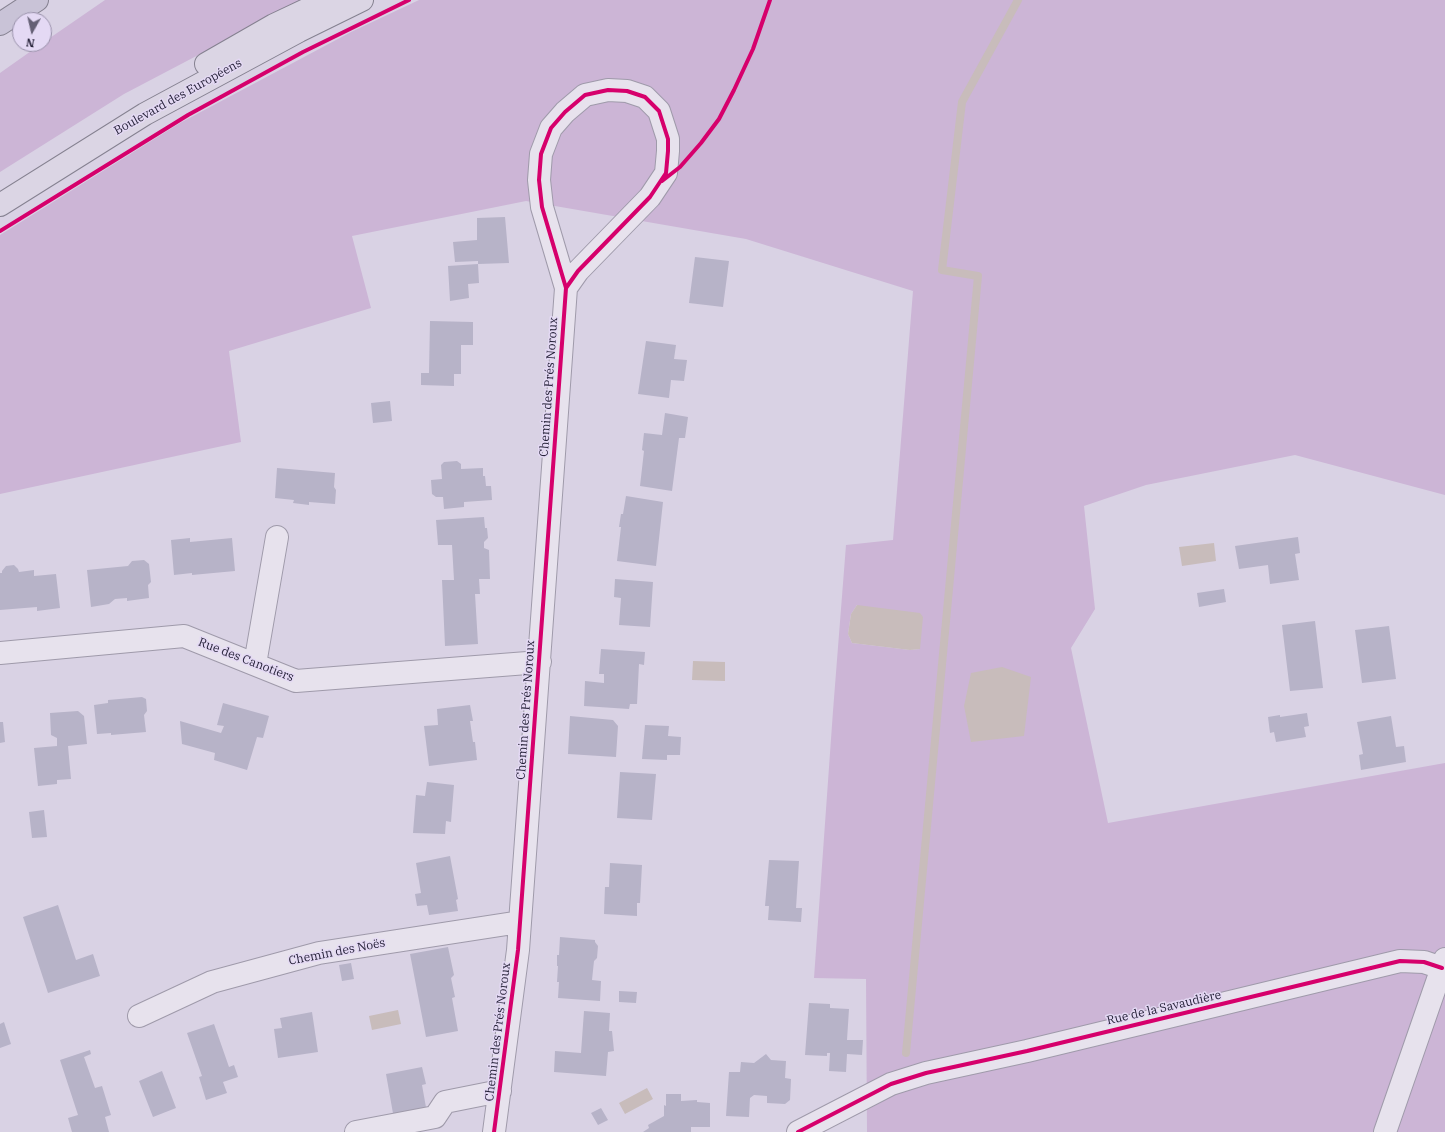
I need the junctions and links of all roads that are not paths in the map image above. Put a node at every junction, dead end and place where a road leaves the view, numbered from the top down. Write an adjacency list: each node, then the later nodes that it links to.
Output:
1 (37, 0): 5 (highway)
2 (327, 0): 6 (main road, Boulevard des Européens)
3 (344, 0): 7 (street)
4 (362, 0): 8 (main road, Boulevard des Européens)
5 (0, 24)
6 (0, 190)
7 (0, 197)
8 (0, 205)
9 (566, 288): 9 (street, Chemin des Prés Noroux); 12 (street, Chemin des Prés Noroux)
10 (277, 537): 13 (street)
11 (0, 653): 13 (street, Rue des Canotiers)
12 (540, 662): 13 (street, Rue des Canotiers); 14 (street, Chemin des Prés Noroux)
13 (255, 664)
14 (520, 922): 16 (street, Chemin des Noës); 17 (street, Chemin des Prés Noroux)
15 (1443, 963): 20 (street, Rue de la Savaudière); 21 (street)
16 (139, 1016)
17 (500, 1091): 18 (street); 19 (street, Chemin des Prés Noroux)
18 (356, 1132)
19 (494, 1132)
20 (798, 1132)
21 (1385, 1132)

